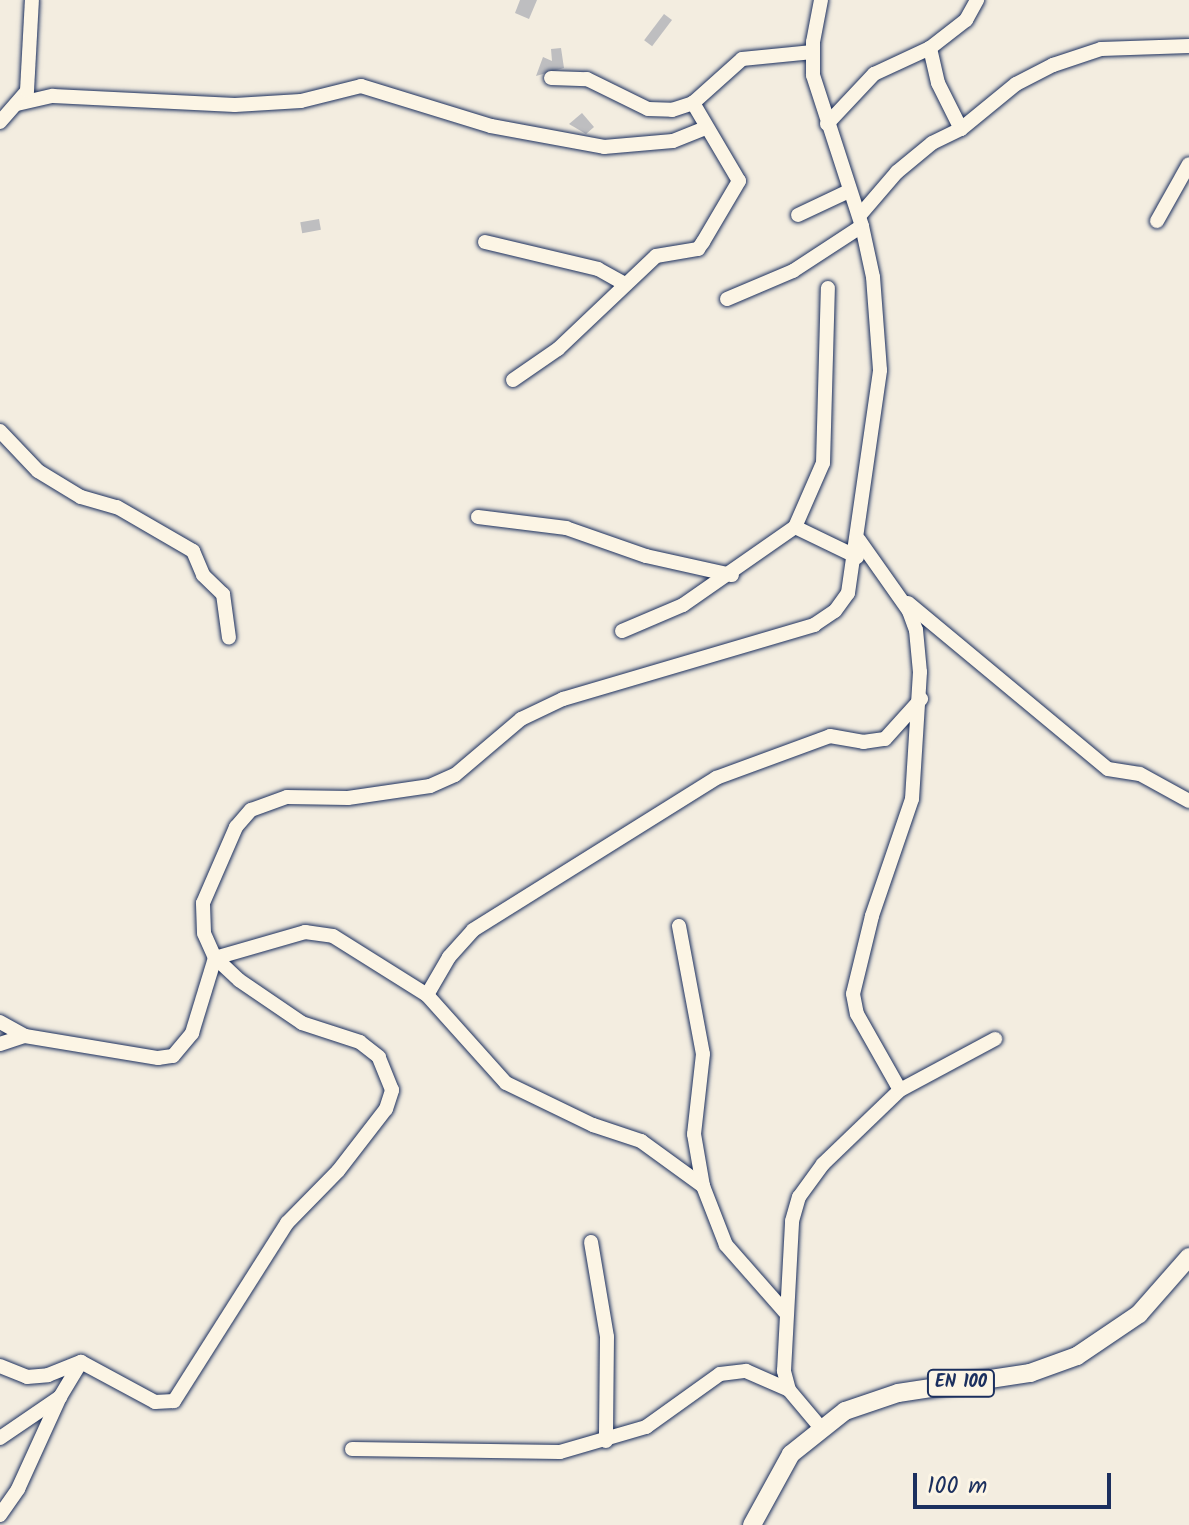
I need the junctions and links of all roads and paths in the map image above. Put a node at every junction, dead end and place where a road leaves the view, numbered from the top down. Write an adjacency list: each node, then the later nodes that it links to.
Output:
1 (32, 0): 9 (street)
2 (821, 0): 6 (street)
3 (977, 0): 5 (street)
4 (1189, 46): 13 (street)
5 (930, 48): 11 (street); 13 (street)
6 (813, 52): 8 (street); 11 (street)
7 (551, 78): 8 (street)
8 (693, 103): 12 (street)
9 (17, 104): 10 (street); 12 (street)
10 (0, 122)
11 (827, 124): 15 (street)
12 (705, 128): 20 (street)
13 (961, 129): 17 (street)
14 (1189, 164): 18 (street)
15 (849, 191): 16 (street); 17 (street)
16 (798, 215)
17 (861, 221): 22 (street); 27 (street)
18 (1157, 221)
19 (485, 242): 20 (street)
20 (625, 284): 23 (street)
21 (828, 288): 26 (street)
22 (727, 299)
23 (513, 380)
24 (0, 431): 32 (street)
25 (478, 517): 29 (street)
26 (795, 527): 28 (street); 29 (street)
27 (859, 540): 28 (street); 30 (street)
28 (857, 557): 36 (street)
29 (732, 575): 31 (street)
30 (902, 597): 33 (street); 34 (street)
31 (622, 631)
32 (229, 638)
33 (921, 699): 37 (street); 42 (street)
34 (1189, 801)
35 (679, 926): 43 (street)
36 (215, 958): 37 (street); 39 (street); 47 (street)
37 (427, 995): 43 (street)
38 (0, 1022): 39 (street)
39 (25, 1036): 41 (street)
40 (995, 1039): 42 (street)
41 (0, 1044)
42 (900, 1090): 46 (street)
43 (703, 1186): 46 (street)
44 (591, 1242): 53 (street)
45 (1189, 1257): 51 (main road, EN 100)
46 (786, 1313): 49 (street)
47 (81, 1362): 48 (street); 50 (street)
48 (0, 1366)
49 (789, 1390): 51 (street); 53 (street)
50 (60, 1397): 52 (street); 55 (street)
51 (821, 1428): 56 (main road, EN 100)
52 (0, 1438)
53 (606, 1441): 54 (street)
54 (352, 1449)
55 (0, 1515)
56 (752, 1525)

